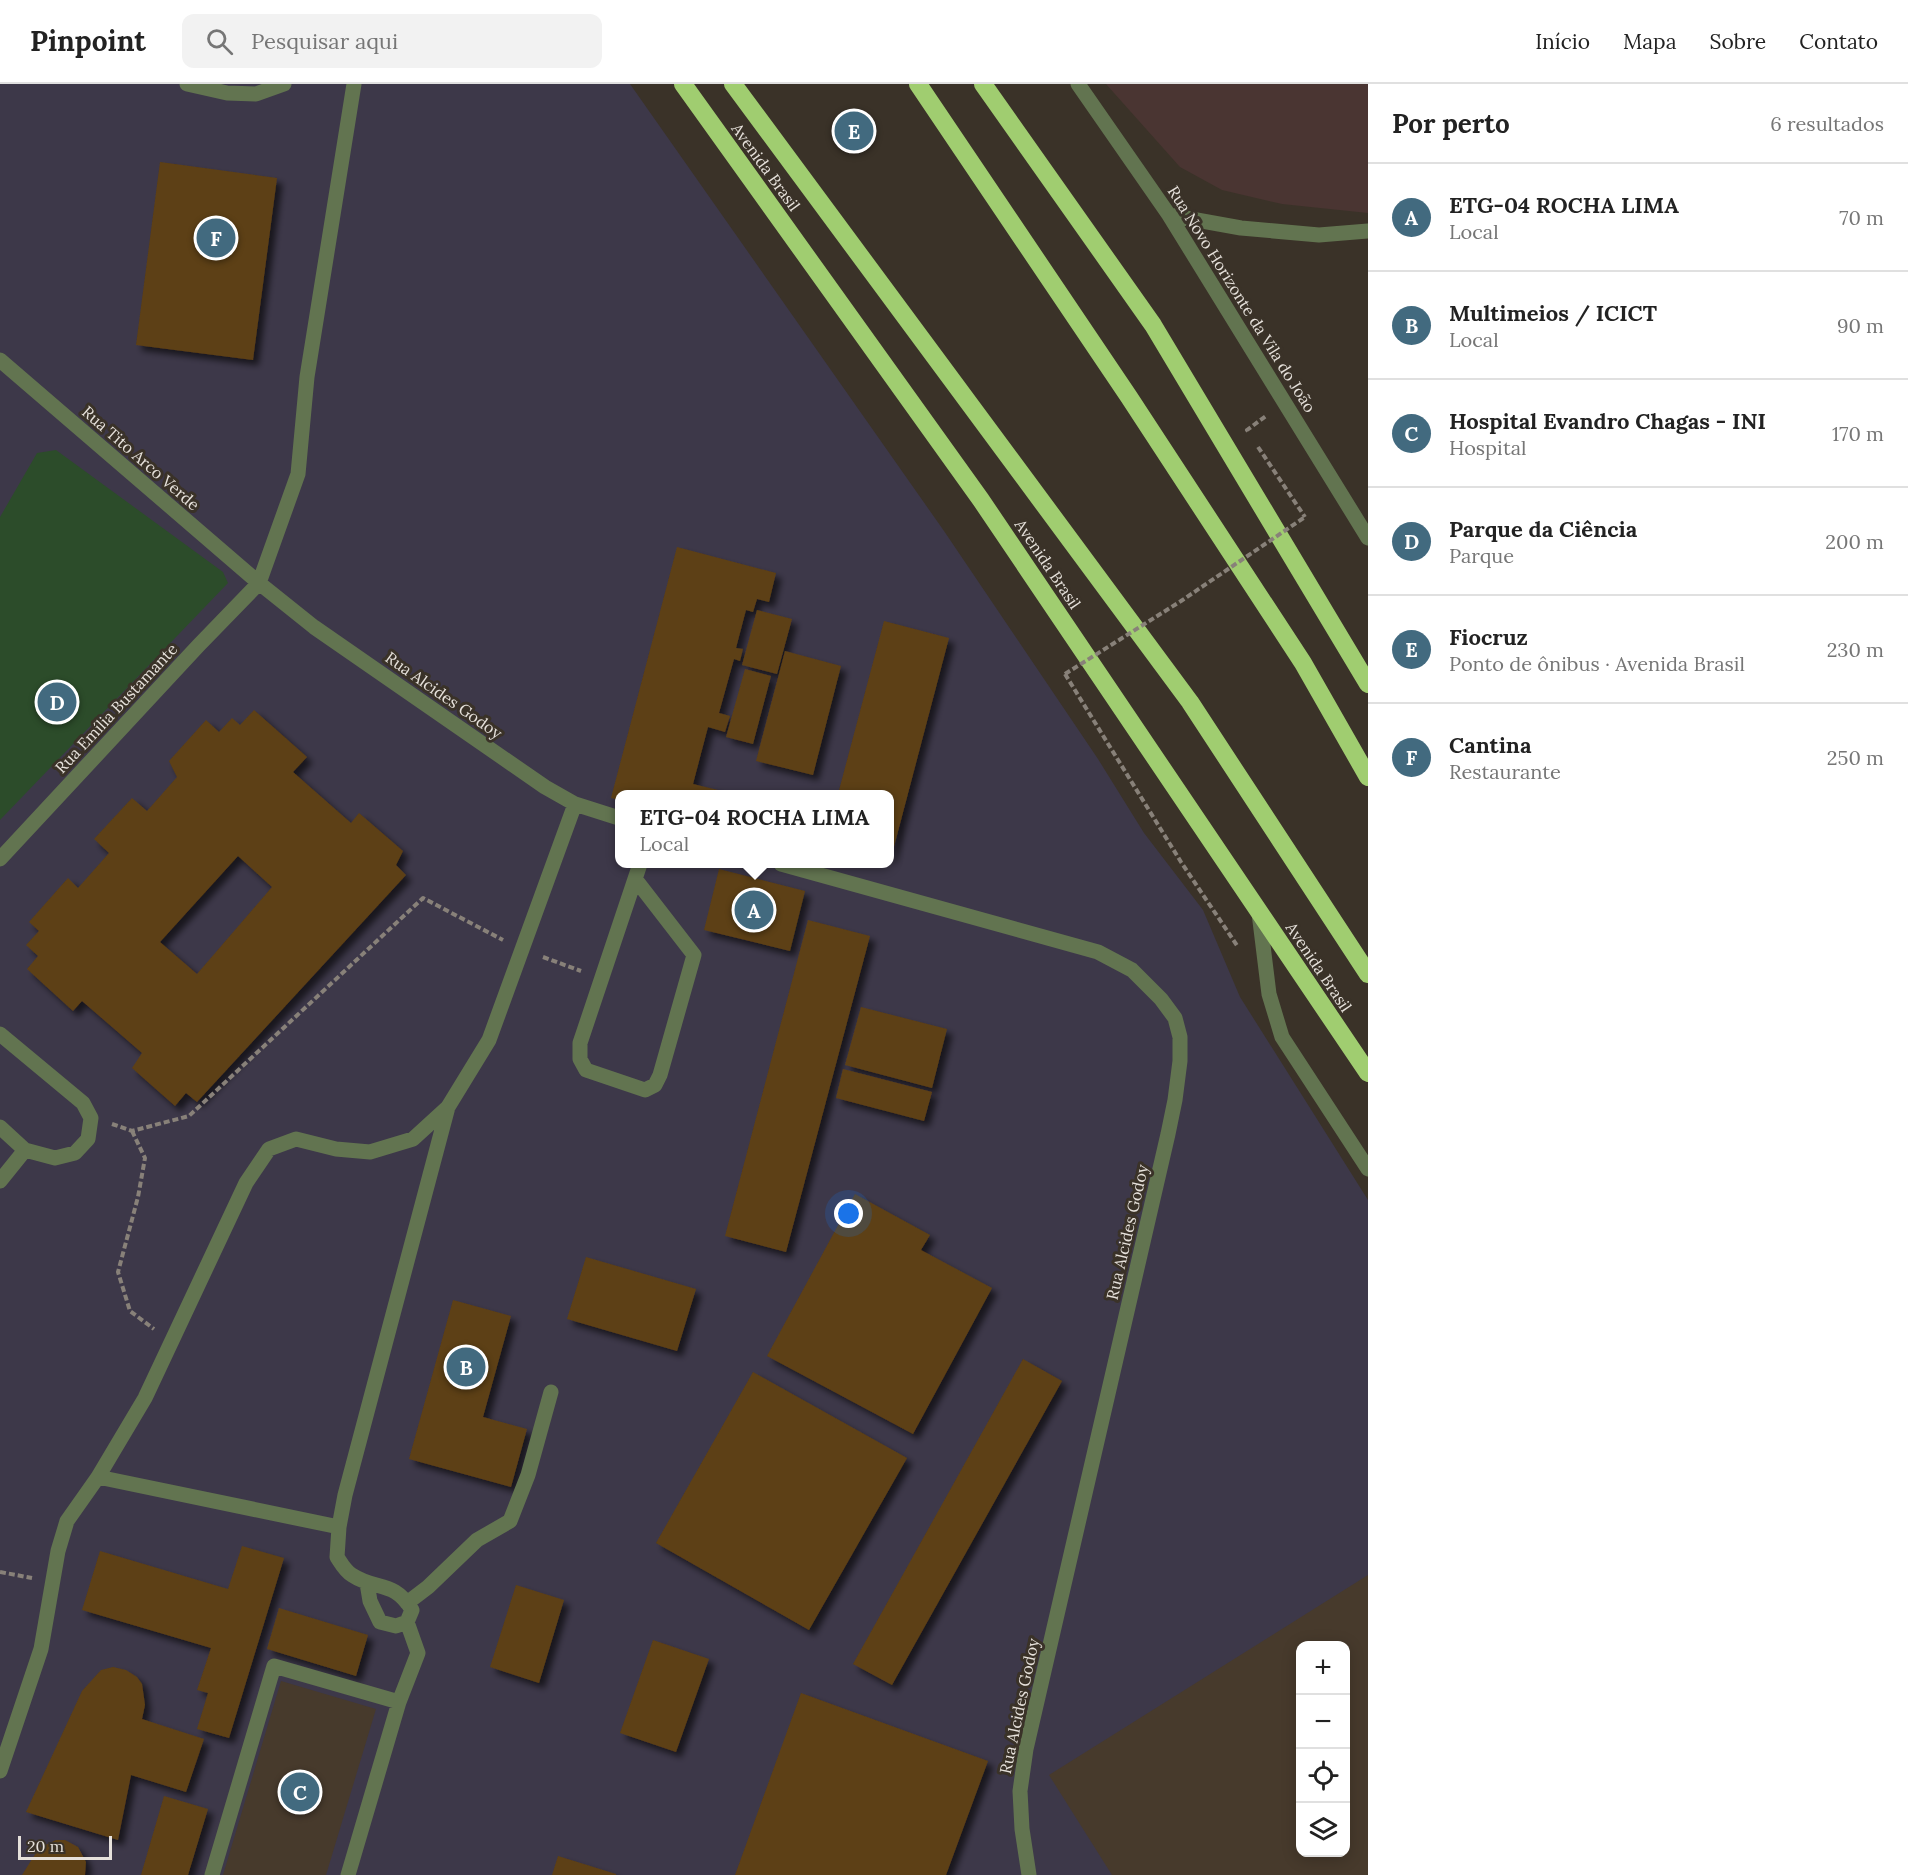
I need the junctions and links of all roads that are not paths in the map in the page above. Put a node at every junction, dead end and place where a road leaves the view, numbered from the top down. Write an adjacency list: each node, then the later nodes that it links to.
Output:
1 (187, 84): 2 (street)
2 (284, 84)
3 (354, 84): 13 (street)
4 (683, 84): 22 (highway, Avenida Brasil)
5 (733, 84): 23 (highway, Avenida Brasil)
6 (918, 84): 15 (highway)
7 (983, 84): 14 (highway)
8 (1078, 84): 9 (street, Rua Novo Horizonte da Vila do João)
9 (1169, 214): 10 (street); 12 (street, Rua Novo Horizonte da Vila do João)
10 (1368, 231)
11 (0, 360): 13 (street, Rua Tito Arco Verde)
12 (1368, 538)
13 (259, 583): 16 (street, Rua Alcides Godoy); 18 (street, Rua Emília Bustamante)
14 (1368, 684)
15 (1368, 777)
16 (575, 804): 17 (street, Rua Alcides Godoy); 26 (street)
17 (615, 817)
18 (0, 859)
19 (639, 868): 21 (street)
20 (796, 868): 41 (street, Rua Alcides Godoy)
21 (636, 880): 21 (street)
22 (1259, 913): 25 (highway, Avenida Brasil); 29 (street)
23 (1368, 974)
24 (0, 1034): 28 (street)
25 (1368, 1073)
26 (448, 1107): 32 (street); 33 (street)
27 (0, 1127): 28 (street)
28 (25, 1150): 30 (street)
29 (1368, 1169)
30 (0, 1181)
31 (551, 1392): 35 (street)
32 (98, 1477): 33 (street); 38 (street)
33 (339, 1527): 34 (street)
34 (367, 1583): 35 (street); 36 (street)
35 (408, 1603): 36 (street)
36 (408, 1622): 37 (street)
37 (399, 1702): 39 (street); 40 (street)
38 (0, 1771)
39 (212, 1875)
40 (348, 1875)
41 (1029, 1875)

